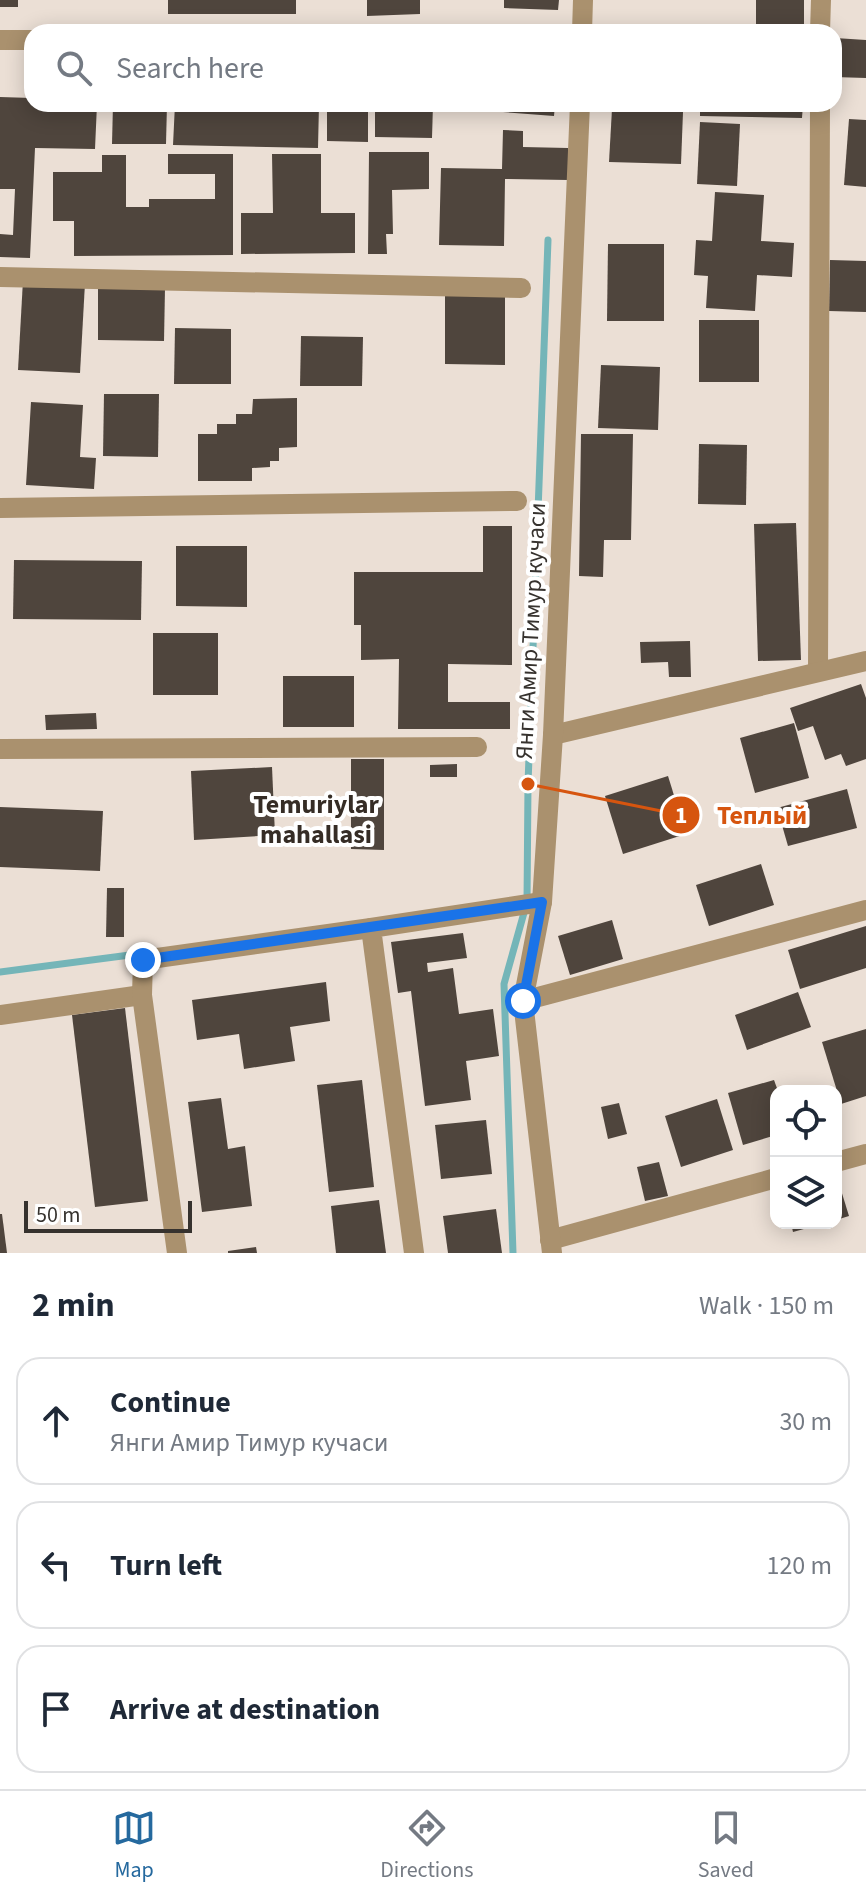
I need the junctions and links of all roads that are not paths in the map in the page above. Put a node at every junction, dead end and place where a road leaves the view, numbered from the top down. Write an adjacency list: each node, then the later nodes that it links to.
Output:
1 (583, 0): 3 (street)
2 (821, 0): 4 (street)
3 (582, 24)
4 (820, 24)
5 (0, 40): 6 (street)
6 (24, 40)
7 (580, 112): 15 (street, Янги Амир Тимур кучаси)
8 (820, 112): 14 (street)
9 (0, 277): 10 (street)
10 (521, 288)
11 (517, 501): 12 (street)
12 (0, 508)
13 (866, 661): 14 (street)
14 (818, 671): 15 (street)
15 (553, 735): 18 (street, Янги Амир Тимур кучаси)
16 (477, 747): 17 (street)
17 (0, 749)
18 (542, 902): 20 (street); 22 (street, Янги Амир Тимур кучаси)
19 (866, 910): 22 (street)
20 (371, 928): 21 (street); 29 (street)
21 (142, 995): 23 (street); 28 (street)
22 (523, 1001): 27 (street, Янги Амир Тимур кучаси)
23 (0, 1015)
24 (866, 1154): 25 (street)
25 (842, 1160)
26 (770, 1180): 27 (street)
27 (551, 1246)
28 (177, 1253)
29 (414, 1253)

